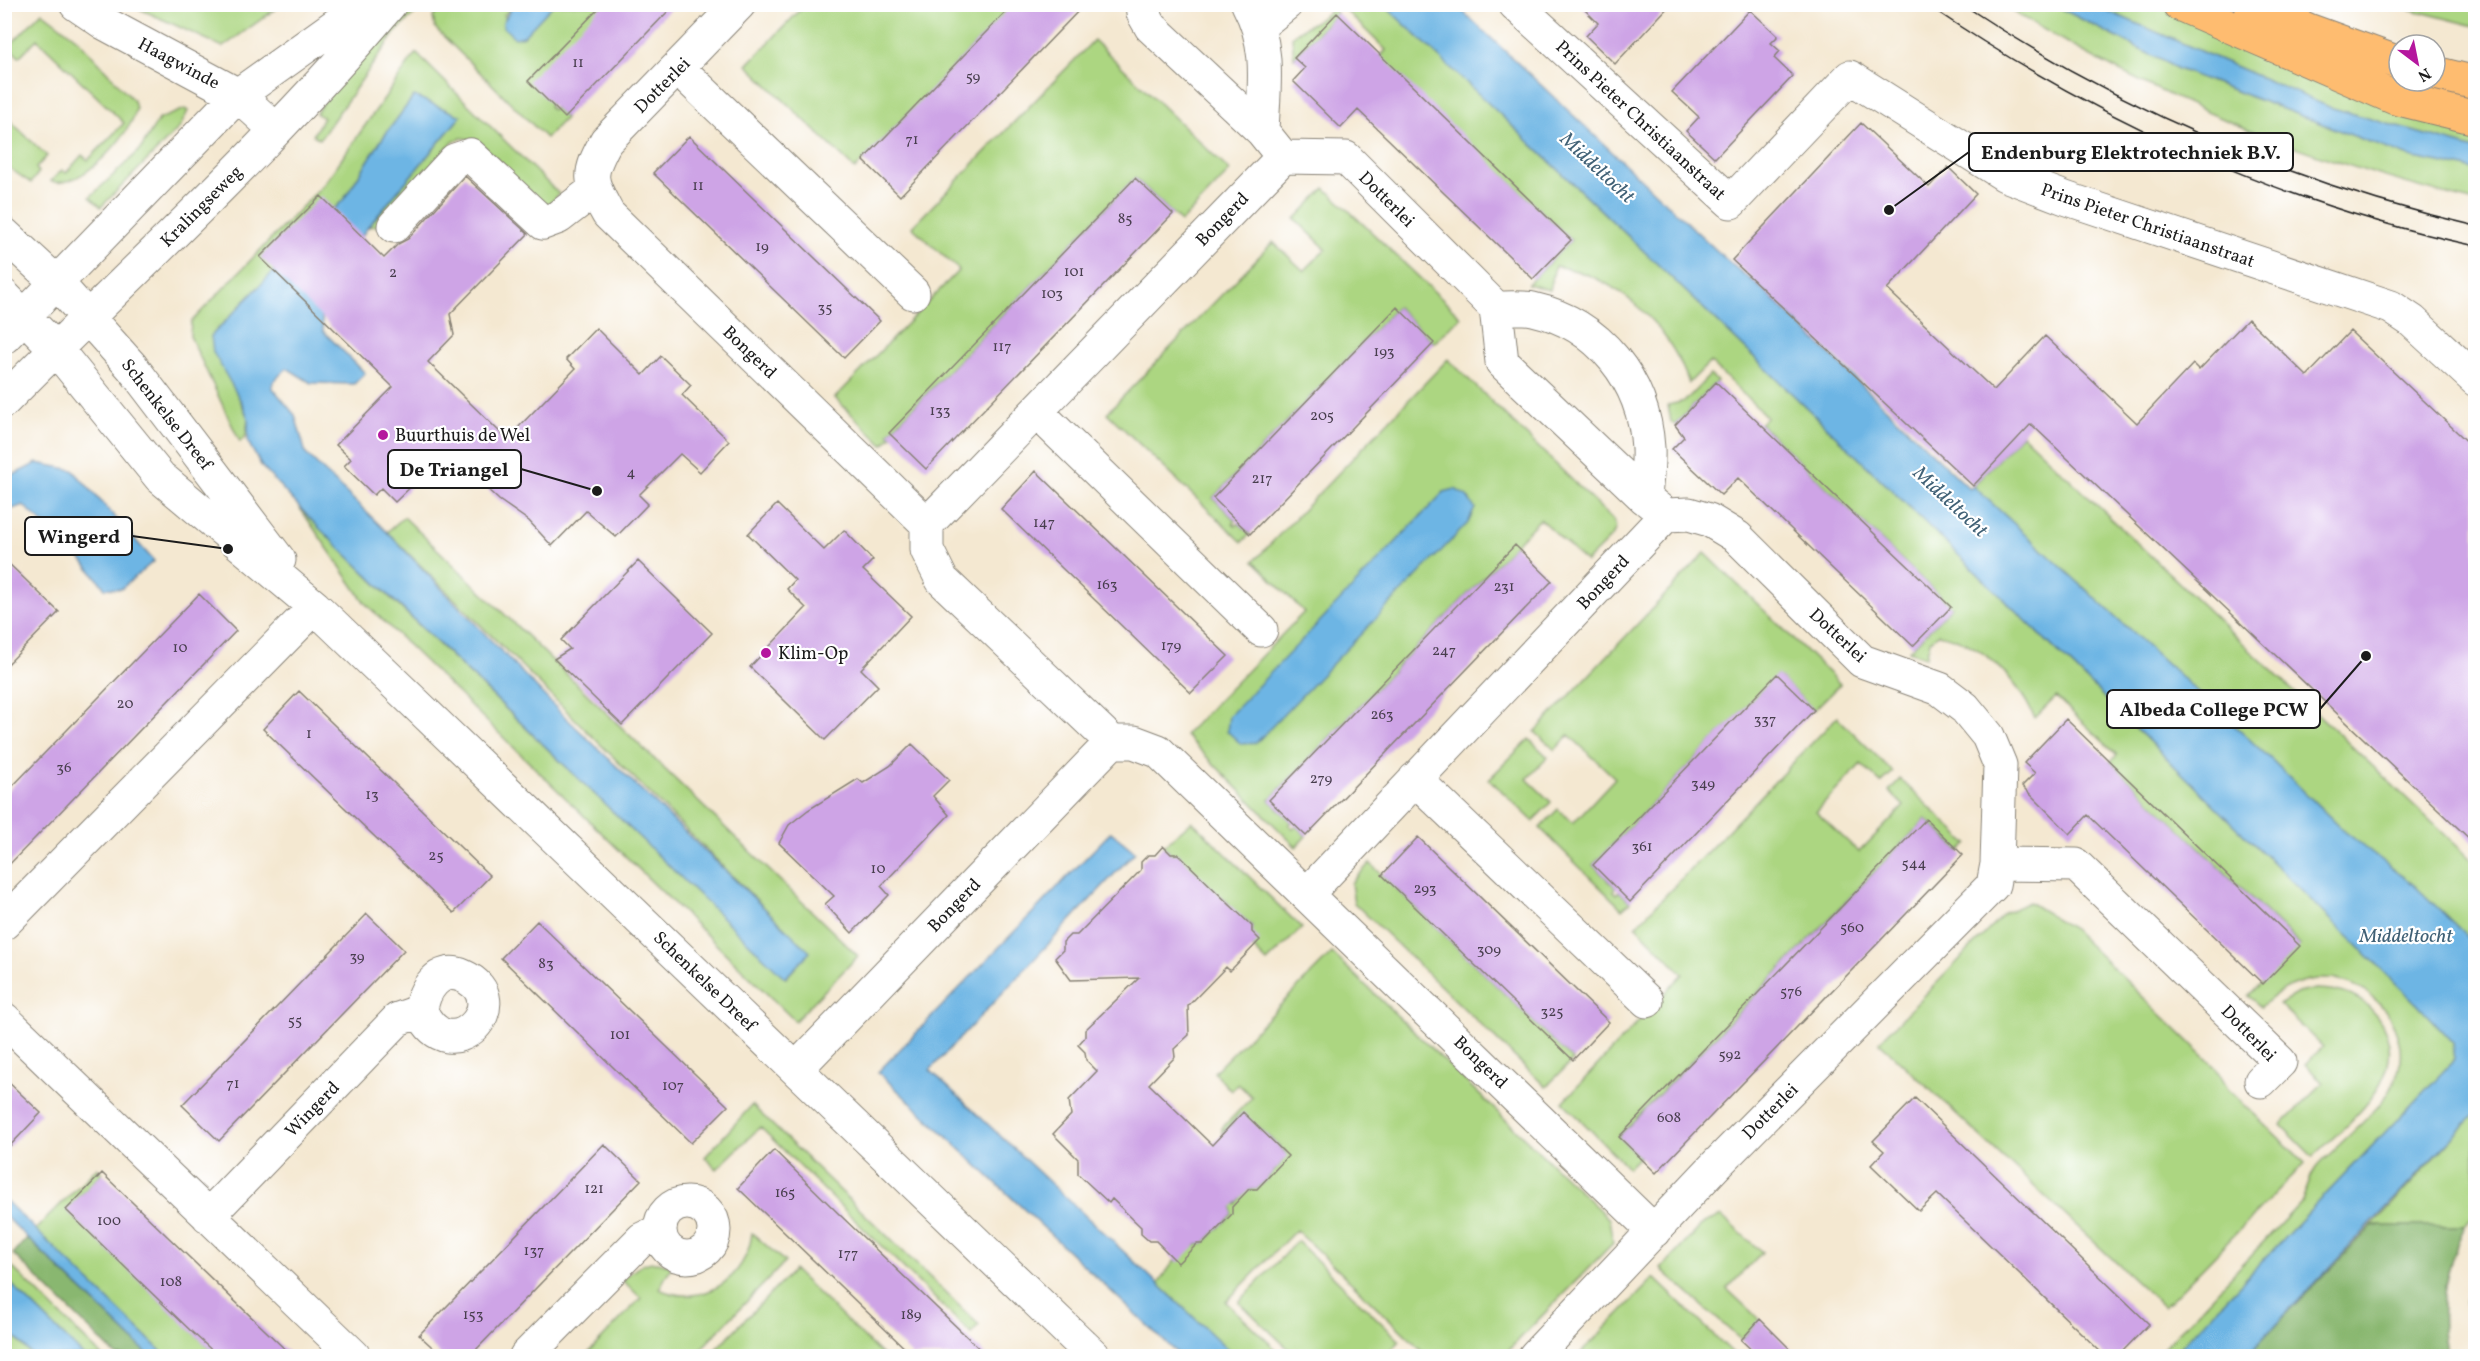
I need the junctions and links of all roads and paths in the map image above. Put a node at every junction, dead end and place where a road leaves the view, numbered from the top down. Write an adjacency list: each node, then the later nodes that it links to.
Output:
1 (76, 4): 15 (street, Haagwinde)
2 (364, 4): 15 (street)
3 (390, 4): 17 (street, Kralingseweg)
4 (739, 4): 12 (street, Dotterlei)
5 (1142, 4): 18 (street)
6 (1286, 4): 10 (street)
7 (1515, 4): 29 (street, Prins Pieter Christiaanstraat)
8 (2179, 4): 16 (main road)
9 (2251, 4): 11 (main road)
10 (1254, 15): 18 (street)
11 (2387, 59)
12 (679, 69): 20 (street, Dotterlei); 24 (street)
13 (2447, 76): 14 (main road)
14 (2475, 83)
15 (238, 95): 17 (street, Haagwinde); 23 (street)
16 (2475, 118)
17 (276, 130): 27 (street, Kralingseweg)
18 (1262, 131): 19 (street)
19 (1282, 157): 25 (street, Dotterlei); 31 (street, Bongerd)
20 (593, 179): 21 (street); 33 (street, Bongerd)
21 (394, 226)
22 (4, 234): 23 (street, Schenkelse Dreef)
23 (56, 282): 26 (street); 27 (street, Schenkelse Dreef)
24 (913, 292)
25 (1496, 308): 32 (street); 32 (street)
26 (11, 316): 28 (street, Schenkelse Dreef)
27 (88, 317): 28 (street, Kralingseweg); 34 (street, Schenkelse Dreef)
28 (56, 349): 30 (street, Kralingseweg); 34 (street, Schenkelse Dreef)
29 (2475, 380)
30 (4, 401)
31 (1037, 412): 33 (street, Bongerd); 35 (street)
32 (1655, 507): 37 (street, Bongerd); 38 (street, Dotterlei)
33 (927, 524): 36 (street)
34 (315, 607): 40 (street); 44 (street, Schenkelse Dreef)
35 (1261, 630)
36 (1112, 742): 39 (street, Bongerd); 44 (street, Bongerd)
37 (1416, 779): 39 (street, Bongerd); 41 (street)
38 (1998, 864): 45 (street, Dotterlei); 47 (street, Dotterlei)
39 (1307, 894): 47 (street, Bongerd)
40 (4, 923)
41 (1647, 1001)
42 (422, 1011): 46 (street, Wingerd)
43 (4, 1019): 46 (street)
44 (796, 1069): 51 (street, Schenkelse Dreef)
45 (2261, 1081)
46 (208, 1216): 49 (street)
47 (1654, 1231): 52 (street, Dotterlei)
48 (659, 1232): 50 (street)
49 (354, 1356)
50 (525, 1356)
51 (1094, 1356)
52 (1535, 1356)

